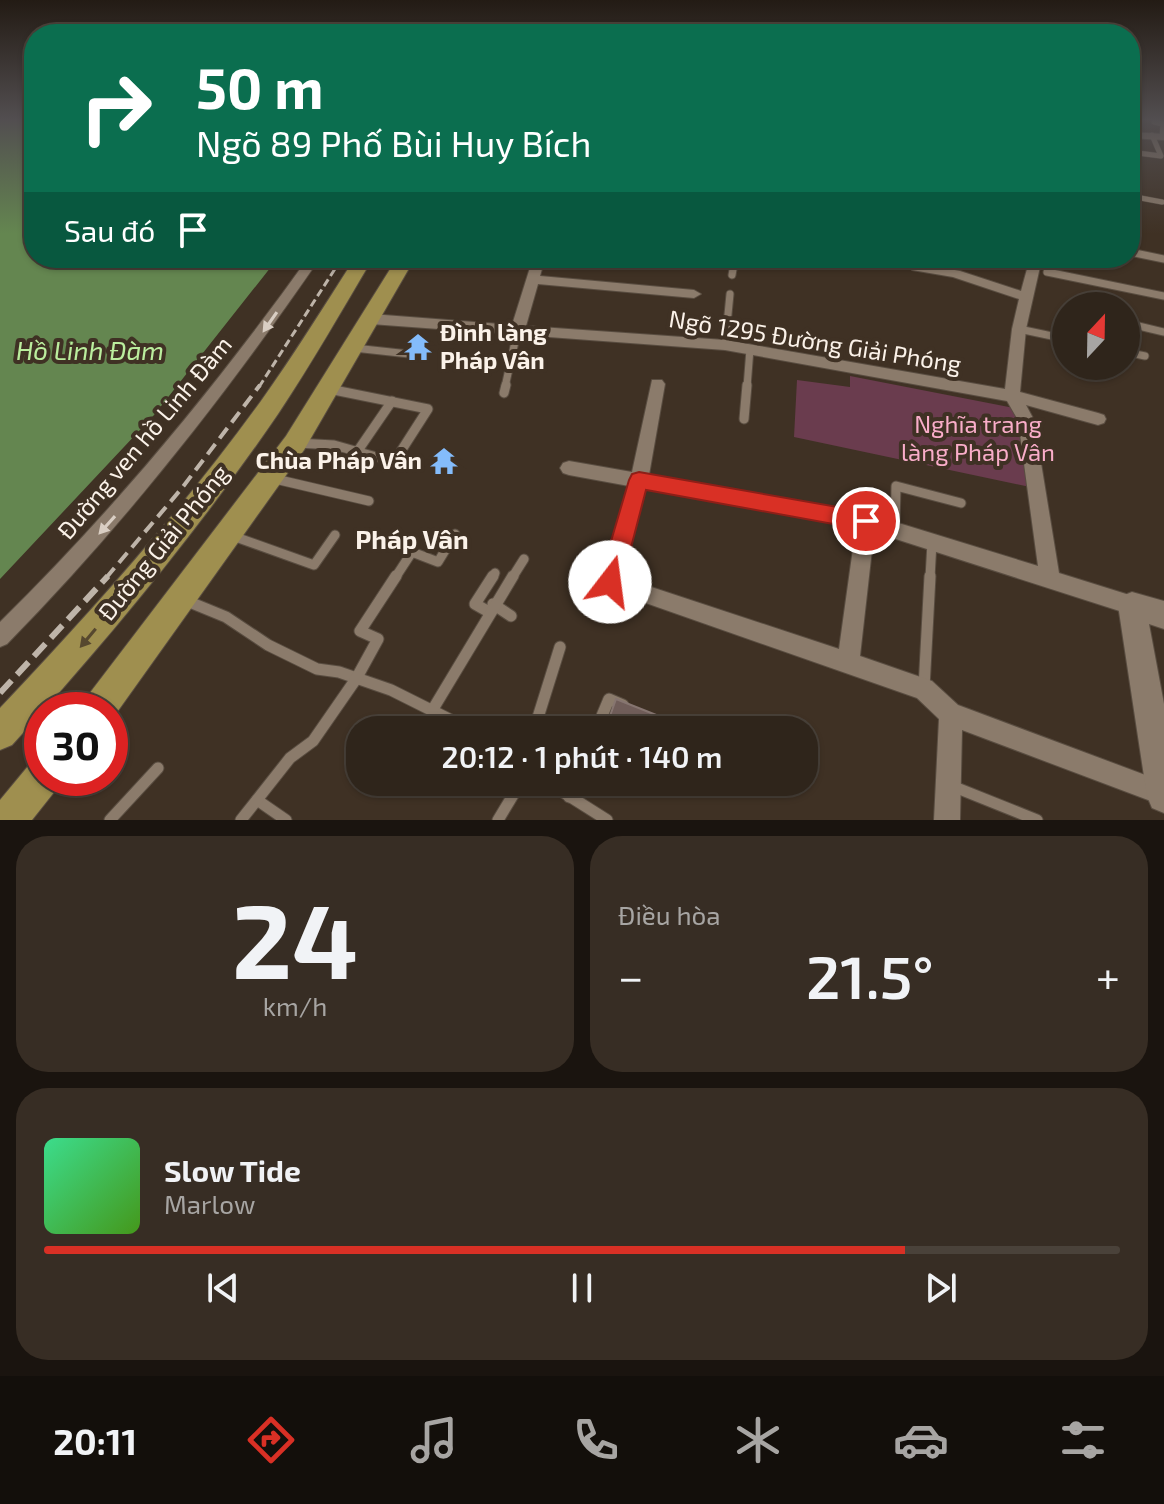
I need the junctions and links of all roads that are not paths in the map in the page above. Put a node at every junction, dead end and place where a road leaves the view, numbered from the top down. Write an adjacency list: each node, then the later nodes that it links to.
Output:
1 (1140, 198): 2 (lane)
2 (1162, 202)
3 (1140, 254): 4 (lane)
4 (1164, 259)
5 (307, 268): 60 (street, Đường ven hồ Linh Đàm, one-way to 60)
6 (358, 268): 38 (main road, Đường Giải Phóng)
7 (400, 268): 19 (main road, Đường Giải Phóng)
8 (536, 268): 14 (street)
9 (733, 268): 13 (lane)
10 (922, 268): 18 (street)
11 (1034, 268): 18 (street)
12 (1047, 272): 17 (lane)
13 (732, 275)
14 (532, 279): 15 (street); 21 (street)
15 (694, 294)
16 (730, 294): 25 (lane)
17 (1164, 296)
18 (1027, 297): 22 (street)
19 (371, 319): 21 (street, Ngõ 1295 Đường Giải Phóng); 26 (main road, Đường Giải Phóng)
20 (1140, 326): 23 (lane)
21 (518, 328): 25 (street, Ngõ 1295 Đường Giải Phóng); 33 (lane)
22 (1019, 329): 24 (lane); 34 (street)
23 (1164, 332)
24 (1052, 336)
25 (725, 345): 27 (street, Ngõ 1295 Đường Giải Phóng)
26 (354, 348): 28 (lane); 32 (main road, Đường Giải Phóng)
27 (750, 349): 34 (street, Ngõ 1295 Đường Giải Phóng); 36 (lane)
28 (409, 354)
29 (1140, 355): 30 (lane)
30 (1145, 356)
31 (657, 384): 43 (street)
32 (328, 389): 35 (lane); 39 (main road, Đường Giải Phóng)
33 (504, 393)
34 (1012, 396): 37 (street, Ngõ 1295 Đường Giải Phóng); 54 (street)
35 (392, 401): 40 (lane); 40 (lane)
36 (744, 419)
37 (1098, 419)
38 (258, 424): 39 (main road); 72 (main road, Đường Giải Phóng, one-way to 72)
39 (298, 438): 40 (lane); 42 (main road, Đường Giải Phóng)
40 (357, 452)
41 (569, 468): 43 (street)
42 (271, 478): 44 (lane); 49 (main road, Đường Giải Phóng)
43 (639, 480): 46 (street); 62 (street)
44 (369, 501)
45 (961, 503): 47 (lane)
46 (866, 521): 47 (street); 62 (street)
47 (895, 530): 51 (street)
48 (455, 534): 63 (lane)
49 (230, 535): 50 (lane); 55 (main road, Đường Giải Phóng)
50 (335, 535)
51 (932, 541): 54 (street); 64 (lane)
52 (524, 559): 57 (lane)
53 (495, 573): 57 (lane)
54 (1050, 579): 56 (street)
55 (182, 599): 63 (lane); 65 (main road, Đường Giải Phóng)
56 (1132, 605): 58 (street); 73 (street)
57 (491, 608): 59 (lane); 66 (lane)
58 (1164, 615)
59 (511, 616)
60 (0, 637)
61 (560, 647): 70 (lane)
62 (848, 663): 64 (street)
63 (356, 679): 66 (lane); 80 (lane)
64 (924, 689): 68 (street)
65 (112, 692)
66 (433, 709): 69 (lane)
67 (635, 709): 71 (lane)
68 (951, 714): 75 (street); 76 (street)
69 (446, 716)
70 (538, 716)
71 (602, 716)
72 (0, 733)
73 (1160, 748): 76 (street)
74 (158, 768): 82 (lane)
75 (948, 785): 87 (street); 88 (lane)
76 (1164, 795)
77 (27, 796): 81 (main road)
78 (513, 796): 85 (lane)
79 (569, 797): 86 (lane)
80 (257, 800): 83 (lane); 84 (lane)
81 (8, 820)
82 (110, 820)
83 (241, 820)
84 (286, 820)
85 (498, 820)
86 (607, 820)
87 (947, 820)
88 (1037, 820)

